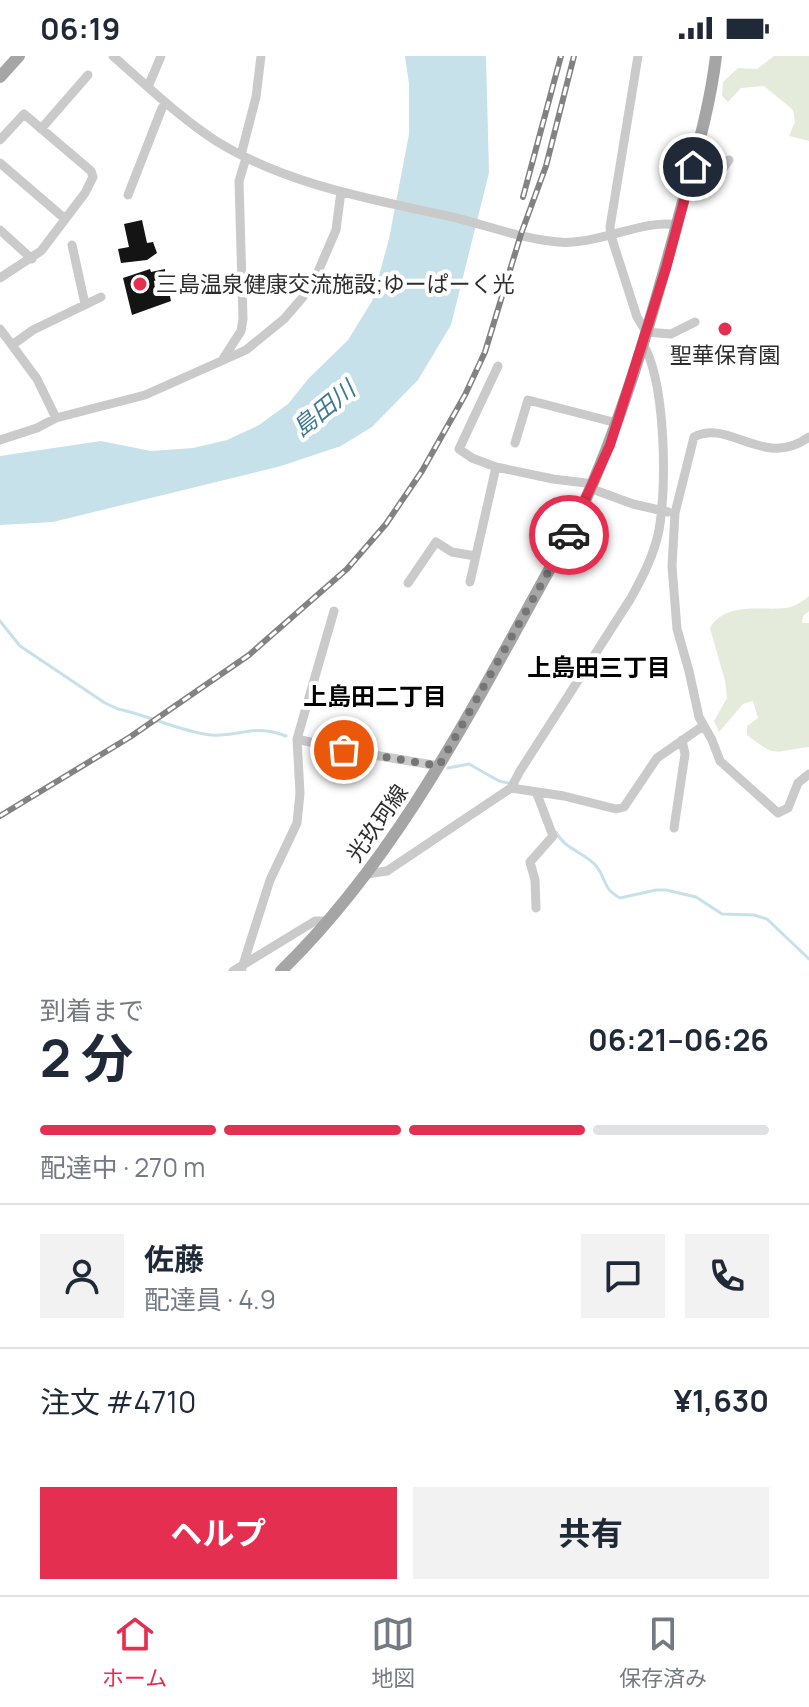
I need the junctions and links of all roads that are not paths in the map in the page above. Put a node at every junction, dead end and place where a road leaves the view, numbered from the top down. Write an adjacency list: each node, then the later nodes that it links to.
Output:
1 (19, 56): 8 (main road)
2 (113, 56): 9 (street)
3 (161, 56): 9 (street)
4 (261, 56): 13 (street)
5 (638, 56): 22 (street)
6 (716, 56): 16 (main road, 光玖珂線)
7 (88, 75): 11 (street)
8 (0, 77)
9 (148, 87): 10 (street)
10 (166, 103): 13 (street); 18 (street)
11 (41, 129): 12 (street); 19 (street)
12 (0, 140)
13 (244, 157): 17 (street); 32 (street)
14 (729, 160): 16 (street)
15 (0, 163): 19 (street)
16 (693, 167): 20 (main road, 光玖珂線)
17 (346, 193): 22 (street); 32 (street)
18 (128, 195)
19 (64, 218): 24 (street)
20 (677, 225): 22 (street); 30 (main road, 光玖珂線)
21 (0, 230): 24 (street)
22 (611, 236): 30 (street)
23 (72, 245): 27 (street)
24 (32, 259): 25 (street)
25 (0, 278)
26 (101, 297): 27 (street)
27 (85, 304): 31 (street)
28 (695, 322): 30 (street)
29 (0, 329): 31 (street)
30 (644, 337): 35 (main road, 光玖珂線); 41 (street)
31 (12, 345): 34 (street)
32 (223, 359): 34 (street)
33 (498, 366): 39 (street)
34 (56, 418): 37 (street)
35 (617, 423): 38 (street); 40 (main road, 光玖珂線)
36 (809, 437): 42 (street)
37 (0, 440)
38 (515, 443)
39 (496, 467): 40 (street); 43 (street)
40 (593, 486): 41 (street); 50 (main road, 光玖珂線)
41 (662, 511): 42 (street); 52 (street)
42 (675, 513): 47 (street)
43 (475, 556): 44 (street); 45 (street)
44 (470, 582)
45 (408, 583)
46 (334, 611): 48 (street)
47 (703, 726): 49 (street); 51 (street)
48 (297, 739): 50 (street); 59 (street)
49 (682, 740): 53 (street); 54 (street)
50 (439, 766): 55 (main road, 光玖珂線)
51 (809, 774)
52 (512, 785): 53 (street); 55 (street)
53 (537, 794): 56 (street)
54 (674, 828)
55 (367, 874): 57 (main road, 光玖珂線)
56 (536, 908)
57 (328, 921): 58 (main road, 光玖珂線); 59 (street)
58 (290, 968)
59 (239, 969)

